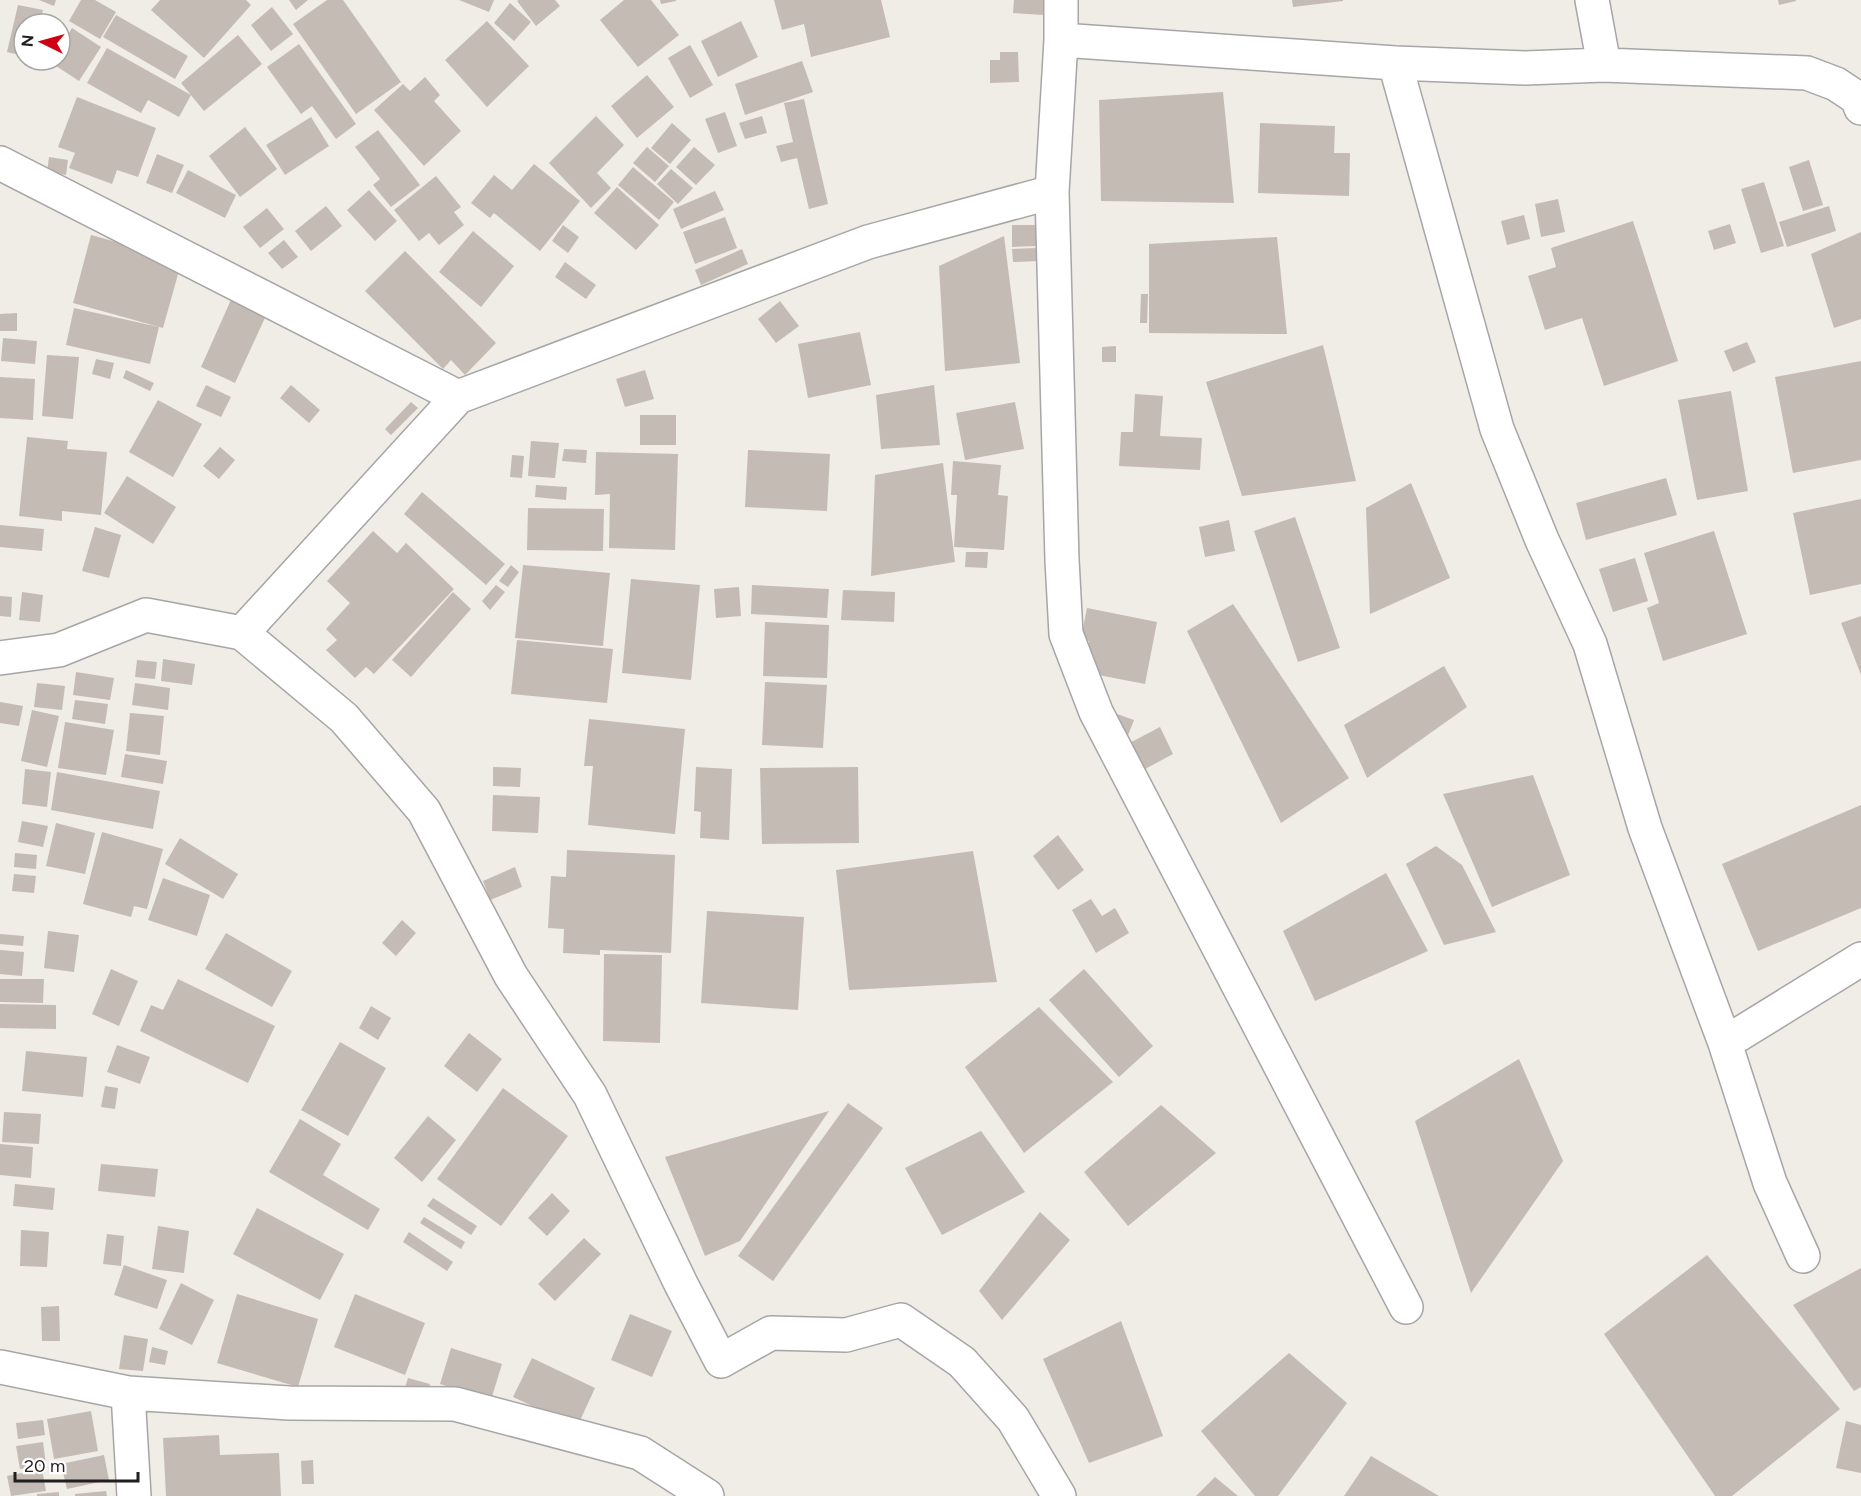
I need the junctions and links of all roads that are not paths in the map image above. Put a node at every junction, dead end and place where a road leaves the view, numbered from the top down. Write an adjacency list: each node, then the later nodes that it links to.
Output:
1 (1060, 0): 3 (street)
2 (1592, 0): 5 (street)
3 (1061, 40): 4 (street); 8 (street)
4 (1395, 63): 5 (street); 13 (street)
5 (1604, 65): 6 (street)
6 (1861, 108)
7 (0, 163): 9 (street)
8 (1052, 192): 9 (street); 15 (street)
9 (458, 397): 10 (street)
10 (242, 633): 11 (street); 20 (street)
11 (0, 658)
12 (1861, 958): 13 (street)
13 (1725, 1043): 14 (street)
14 (1803, 1256)
15 (1407, 1307)
16 (0, 1367): 17 (street)
17 (128, 1394): 18 (street); 19 (street)
18 (134, 1496)
19 (707, 1496)
20 (1059, 1496)

